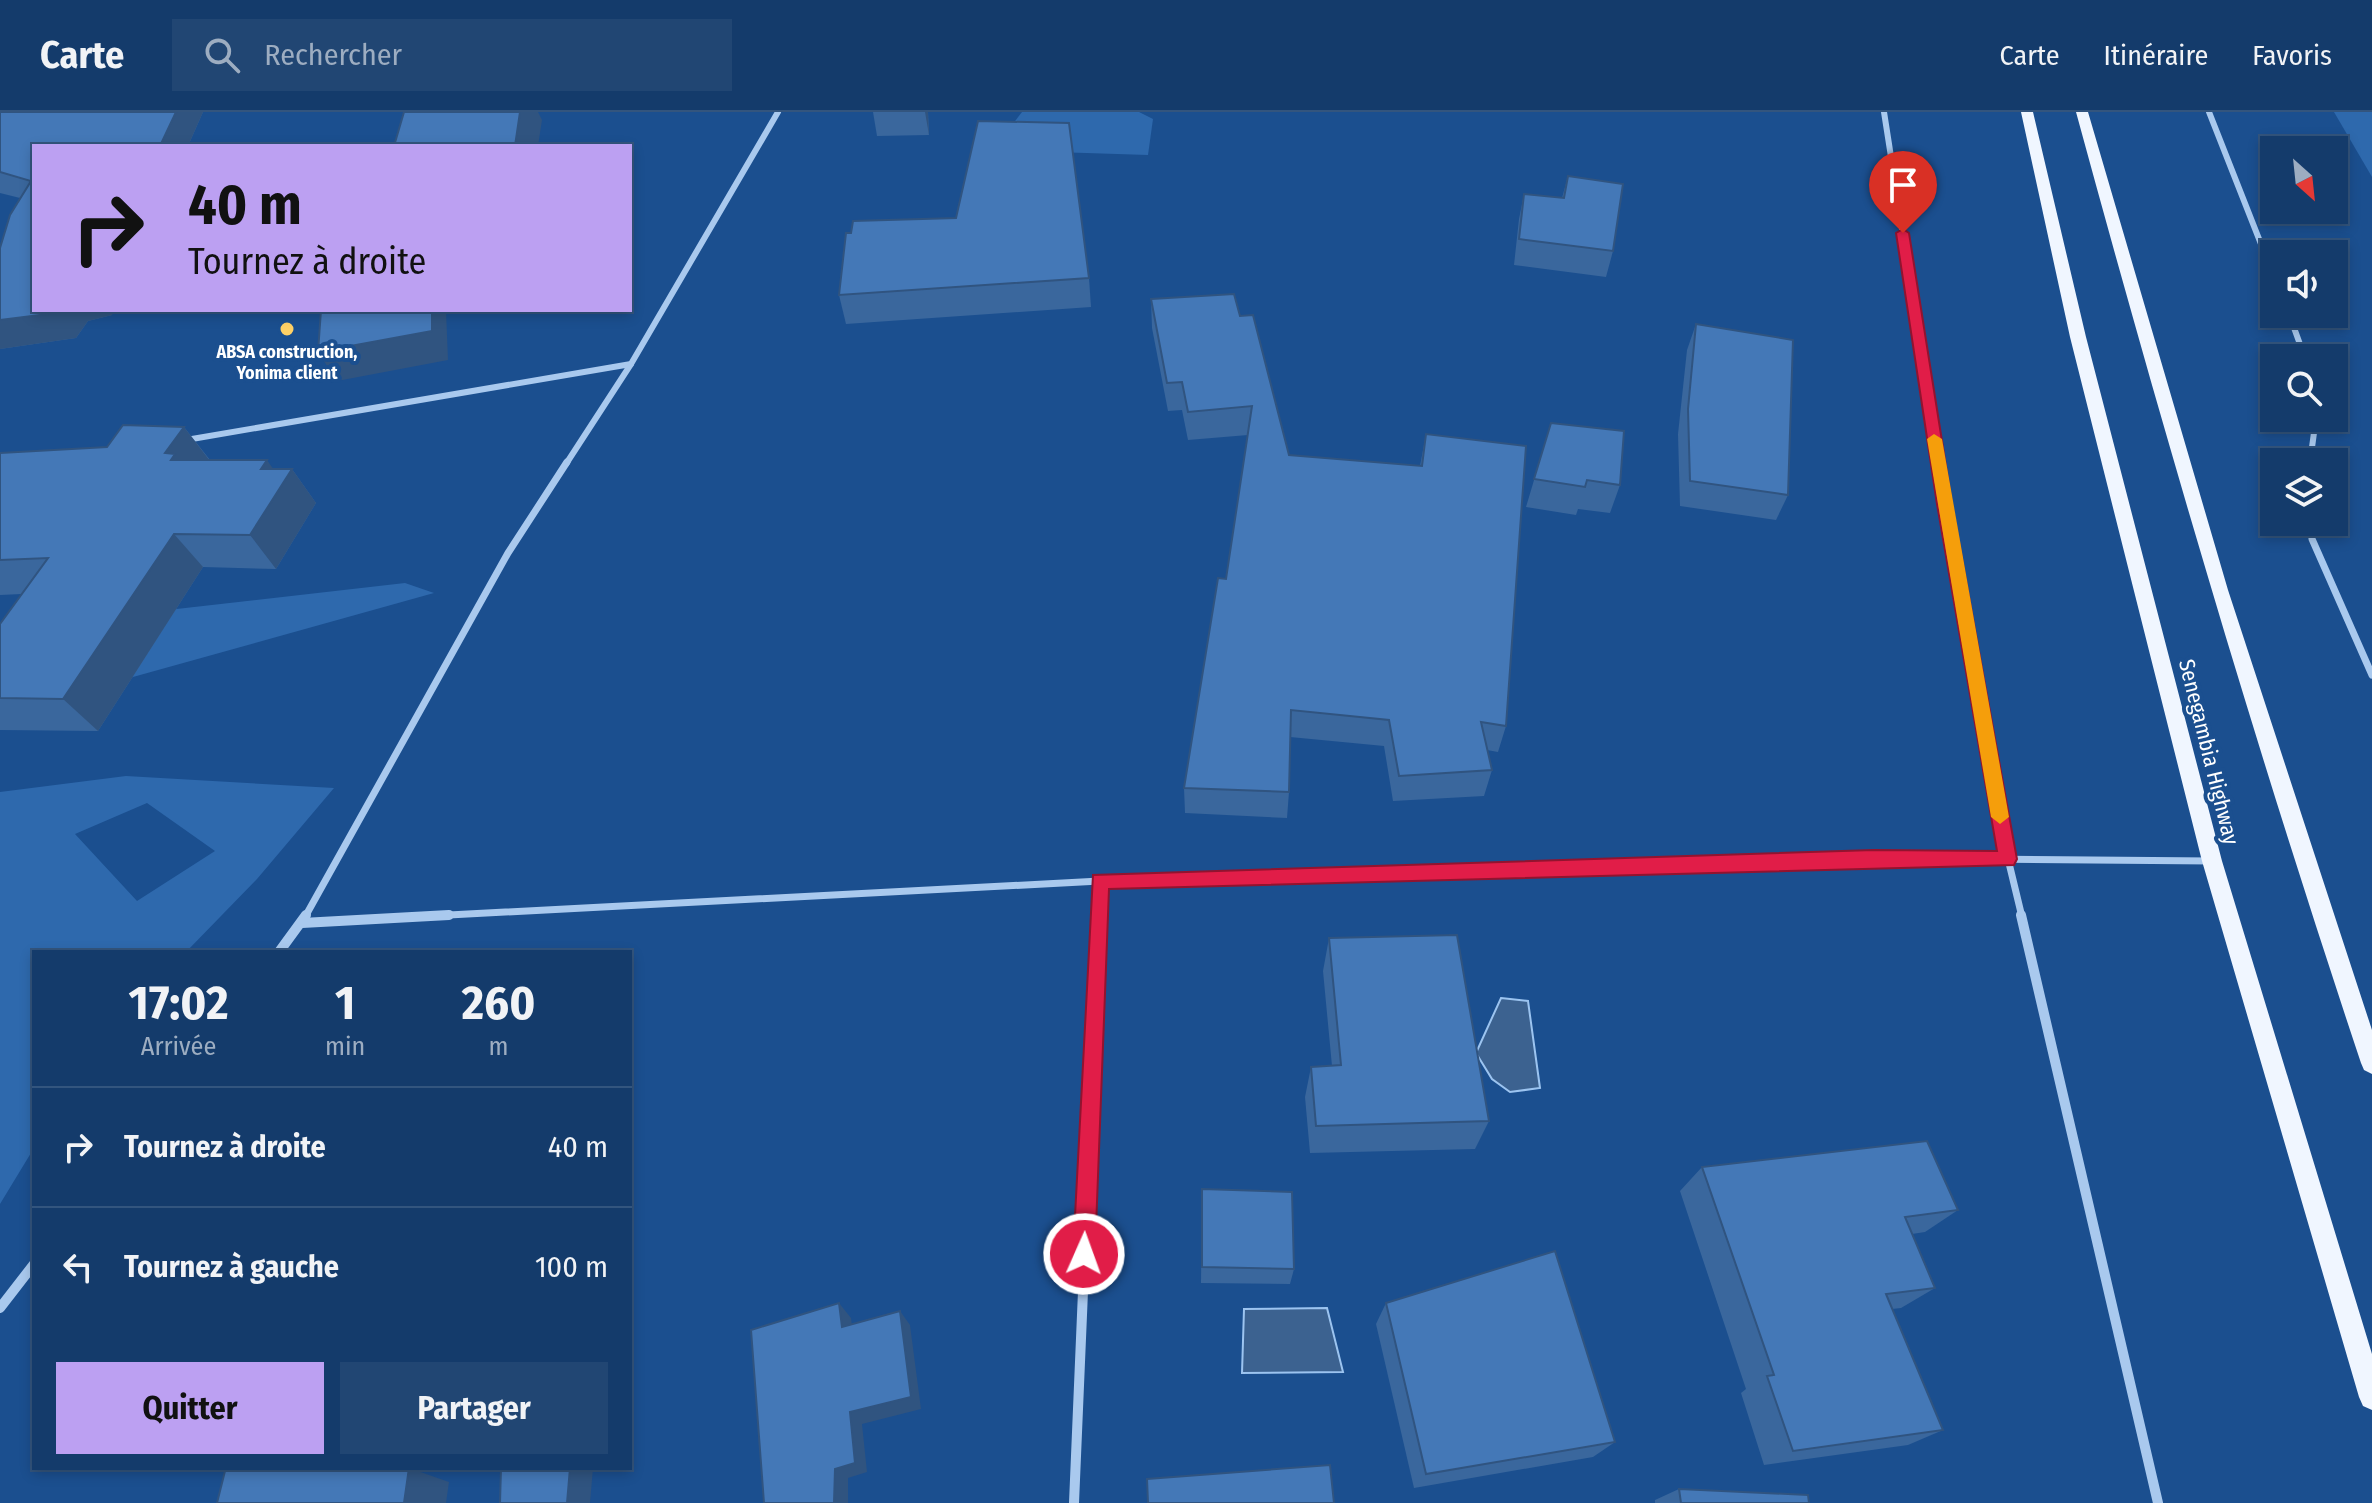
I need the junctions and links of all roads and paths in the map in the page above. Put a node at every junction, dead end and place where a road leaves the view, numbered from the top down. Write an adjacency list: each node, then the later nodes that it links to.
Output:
1 (778, 112): 7 (street)
2 (1884, 112): 11 (street)
3 (2027, 112): 12 (main road, Senegambia Highway)
4 (2082, 112): 16 (main road)
5 (2209, 112): 6 (street)
6 (2260, 241)
7 (631, 364): 8 (street); 14 (street)
8 (173, 442)
9 (2312, 536): 10 (street)
10 (2372, 675)
11 (2008, 859): 12 (street); 13 (street); 21 (street)
12 (2212, 861): 19 (main road, Senegambia Highway)
13 (1100, 881): 14 (street); 20 (street)
14 (302, 923): 15 (street)
15 (281, 950)
16 (2372, 1063)
17 (32, 1267): 18 (street)
18 (0, 1308)
19 (2372, 1397)
20 (1074, 1503)
21 (2158, 1503)

